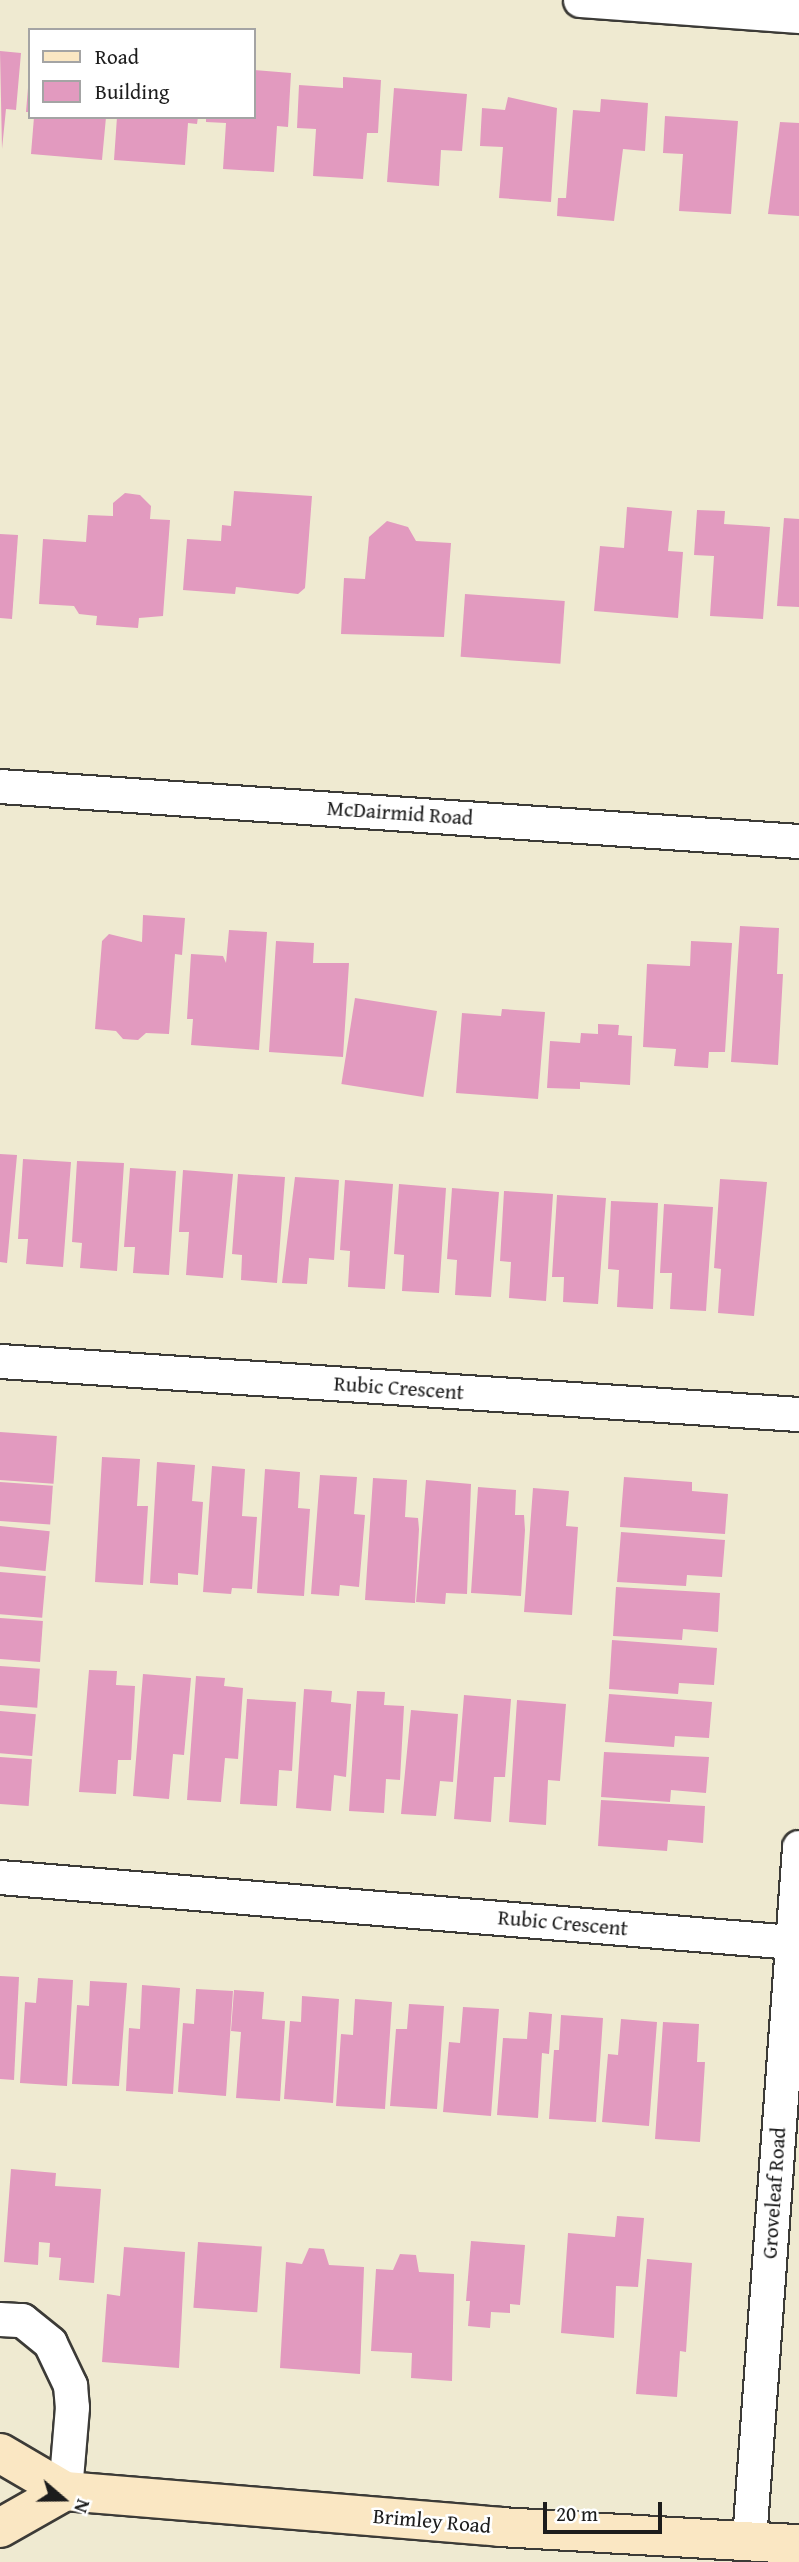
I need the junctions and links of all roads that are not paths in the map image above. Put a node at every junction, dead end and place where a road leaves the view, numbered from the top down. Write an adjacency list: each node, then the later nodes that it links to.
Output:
1 (580, 0): 2 (street)
2 (799, 16)
3 (0, 786): 4 (street, McDairmid Road)
4 (799, 841)
5 (0, 1361): 6 (street, Rubic Crescent)
6 (799, 1414)
7 (799, 1847): 9 (street, Groveleaf Road)
8 (0, 1877): 9 (street, Rubic Crescent)
9 (792, 1942): 14 (street, Groveleaf Road)
10 (0, 2319): 12 (street)
11 (0, 2453): 12 (main road, Brimley Road)
12 (65, 2491): 13 (main road); 14 (main road, Brimley Road)
13 (0, 2528)
14 (749, 2540): 15 (main road, Brimley Road)
15 (799, 2544)

